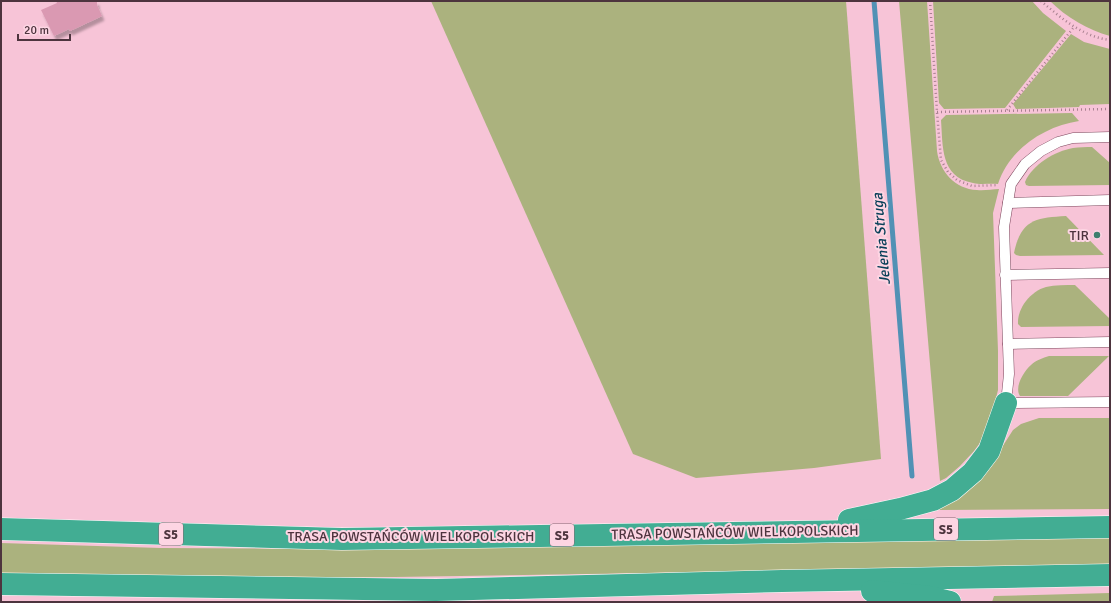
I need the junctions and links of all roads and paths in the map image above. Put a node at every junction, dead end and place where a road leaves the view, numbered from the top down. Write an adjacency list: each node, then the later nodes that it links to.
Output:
1 (930, 1): 7 (path)
2 (1041, 1): 3 (path)
3 (1074, 27): 4 (path); 6 (path)
4 (1110, 40)
5 (1110, 109): 6 (path)
6 (1007, 110): 7 (path)
7 (937, 112): 9 (path)
8 (1110, 136): 9 (lane)
9 (1011, 184): 11 (lane)
10 (1110, 200): 11 (lane)
11 (1008, 203): 13 (lane)
12 (1110, 273): 13 (lane)
13 (1005, 276): 15 (lane)
14 (1110, 342): 15 (lane)
15 (1008, 344): 17 (lane)
16 (1110, 402): 17 (lane)
17 (1006, 403): 20 (highway)
18 (1110, 526): 20 (highway, TRASA POWSTAŃCÓW WIELKOPOLSKICH / S5)
19 (1, 529): 20 (highway, TRASA POWSTAŃCÓW WIELKOPOLSKICH / S5)
20 (782, 531)
21 (1110, 575): 22 (highway)
22 (782, 581): 23 (highway); 24 (highway)
23 (1, 584)
24 (950, 602)

